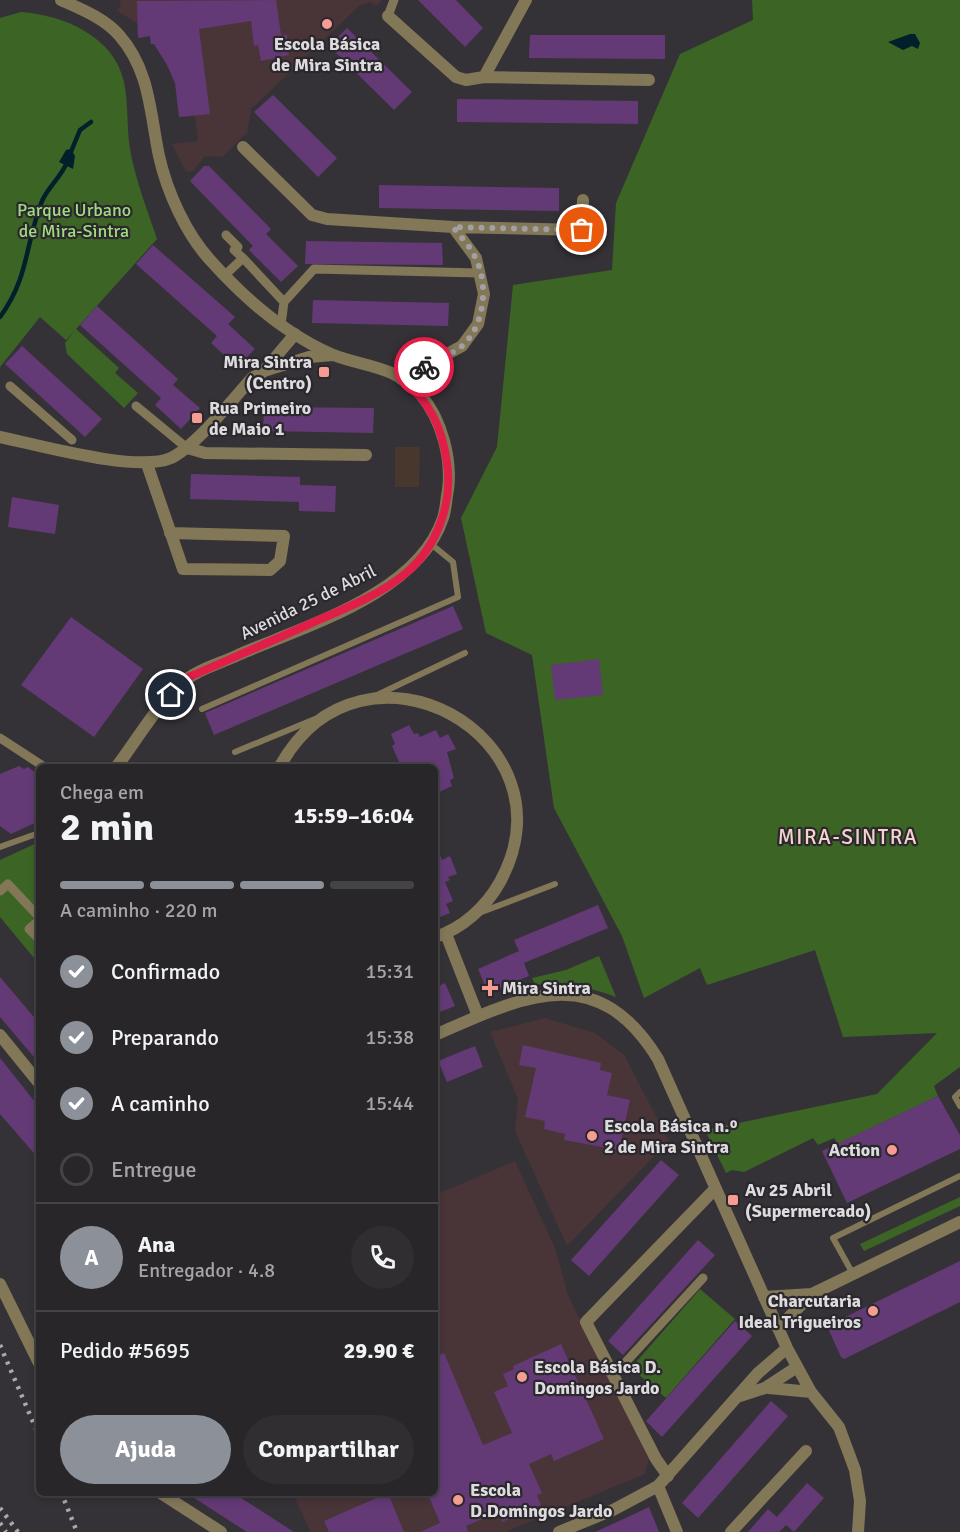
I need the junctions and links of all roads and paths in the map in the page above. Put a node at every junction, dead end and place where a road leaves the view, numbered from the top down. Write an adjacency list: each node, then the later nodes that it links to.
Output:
1 (61, 0): 13 (street, Avenida 25 de Abril)
2 (394, 0): 4 (street)
3 (526, 0): 5 (street)
4 (388, 16): 5 (street)
5 (484, 77): 6 (street)
6 (649, 80)
7 (243, 147): 9 (street)
8 (583, 200): 9 (street)
9 (453, 227): 12 (street)
10 (226, 235): 11 (street)
11 (243, 258): 13 (street); 14 (street)
12 (479, 273): 14 (street); 19 (street)
13 (225, 276): 15 (street, Avenida 25 de Abril)
14 (284, 302): 15 (street)
15 (281, 325): 16 (street, Avenida 25 de Abril)
16 (295, 334): 17 (street, Avenida 25 de Abril); 18 (street)
17 (333, 355): 18 (street); 19 (street, Avenida 25 de Abril)
18 (263, 372): 24 (street)
19 (401, 379): 28 (street, Avenida 25 de Abril)
20 (10, 386): 23 (street)
21 (136, 405): 24 (street)
22 (0, 437): 26 (street)
23 (72, 440)
24 (187, 448): 25 (street); 26 (street)
25 (366, 455)
26 (147, 464): 27 (street)
27 (170, 533): 27 (street)
28 (430, 543): 31 (lane); 36 (street, Avenida 25 de Abril)
29 (465, 653): 30 (lane)
30 (370, 699): 32 (street); 43 (street)
31 (202, 708)
32 (336, 710): 34 (lane); 37 (street)
33 (0, 738): 35 (street)
34 (235, 752)
35 (40, 764)
36 (119, 764)
37 (281, 764)
38 (36, 834): 39 (lane)
39 (0, 848)
40 (555, 884): 43 (lane)
41 (0, 891): 42 (street)
42 (36, 915)
43 (473, 916): 45 (street)
44 (36, 922): 46 (street)
45 (441, 935): 47 (street)
46 (36, 936)
47 (478, 1016): 48 (street); 54 (street)
48 (438, 1034)
49 (0, 1035): 50 (street)
50 (36, 1079)
51 (960, 1092): 52 (lane)
52 (960, 1106)
53 (960, 1176): 56 (lane)
54 (715, 1188): 60 (street); 65 (street)
55 (960, 1222): 56 (street)
56 (853, 1275): 59 (street)
57 (703, 1278): 65 (street)
58 (0, 1284): 63 (street)
59 (812, 1294): 60 (street); 61 (street)
60 (764, 1297): 61 (street)
61 (778, 1328): 62 (street)
62 (787, 1348): 64 (street); 68 (street)
63 (36, 1357)
64 (797, 1367): 66 (street); 67 (street)
65 (613, 1376): 70 (street)
66 (765, 1388): 67 (street); 68 (street)
67 (811, 1392): 77 (street)
68 (739, 1397): 70 (street)
69 (806, 1451): 76 (street)
70 (668, 1476): 71 (street)
71 (658, 1486): 74 (street); 75 (street)
72 (165, 1496): 73 (street)
73 (221, 1532)
74 (559, 1532)
75 (677, 1532)
76 (731, 1532)
77 (858, 1532)

